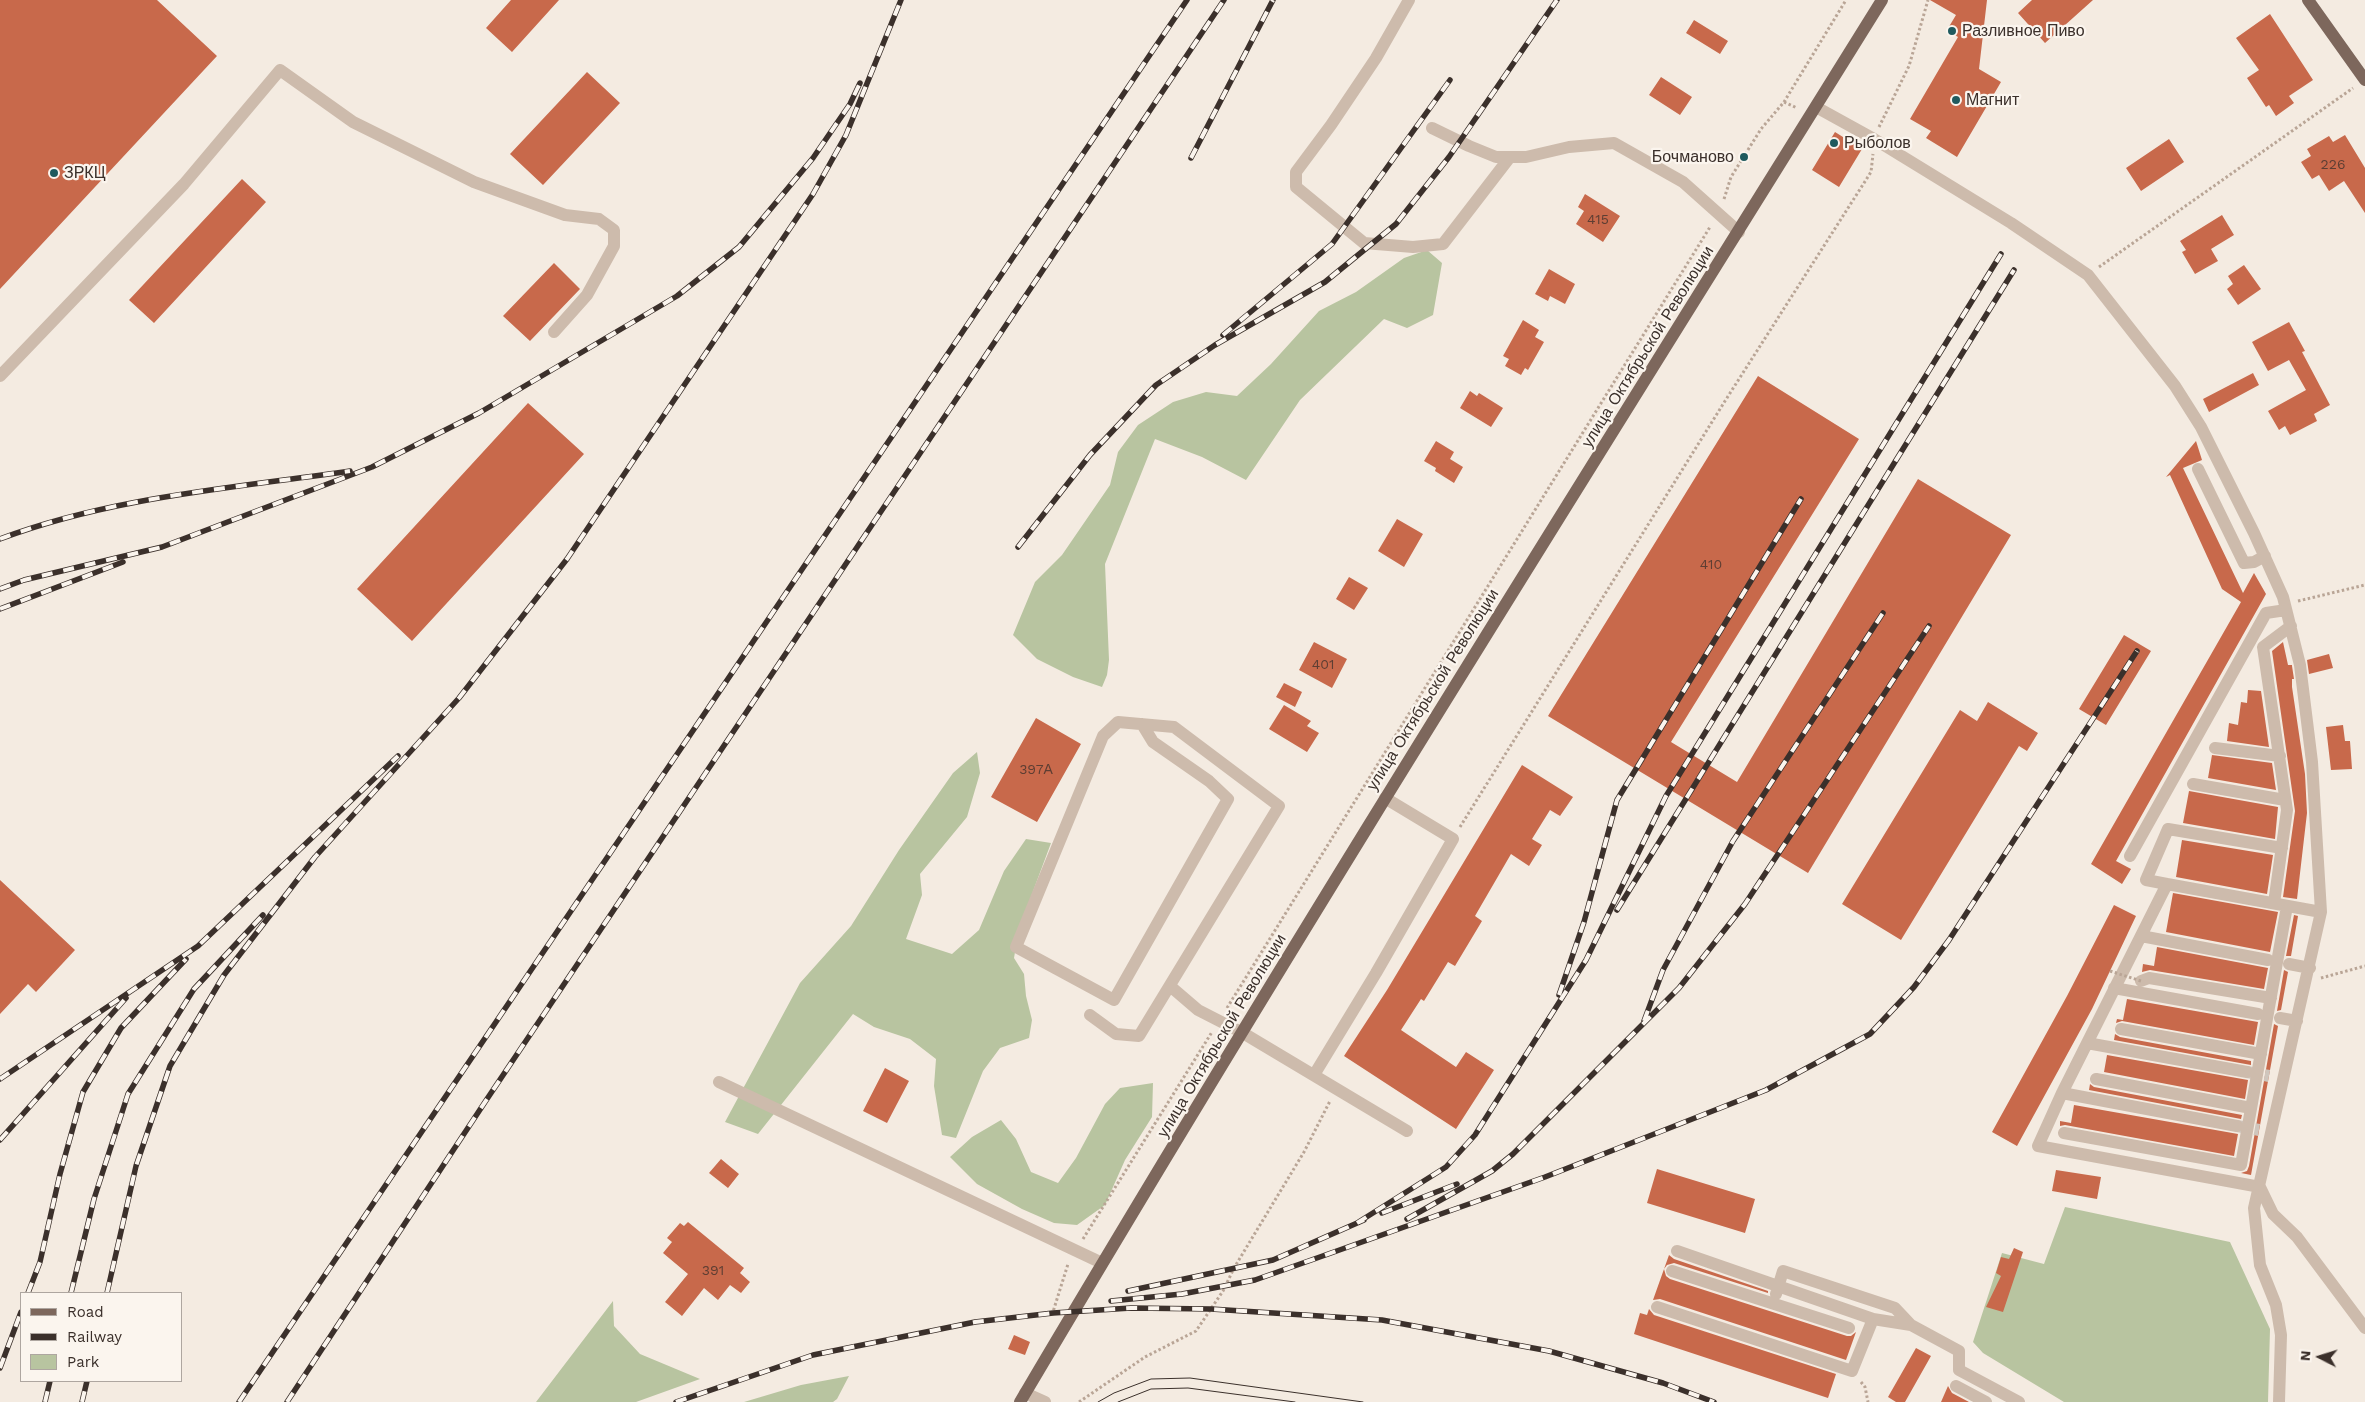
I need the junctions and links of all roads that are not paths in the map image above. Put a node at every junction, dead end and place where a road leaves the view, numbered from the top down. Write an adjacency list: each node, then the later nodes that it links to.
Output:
1 (1409, 0): 7 (street)
2 (1882, 0): 5 (main road, улица Октябрьской Революции)
3 (2308, 0): 4 (main road)
4 (2361, 83)
5 (1816, 107): 8 (main road, улица Октябрьской Революции); 12 (street)
6 (1432, 128): 7 (street)
7 (1510, 157): 8 (street)
8 (1740, 232): 19 (main road, улица Октябрьской Революции)
9 (554, 332): 10 (street)
10 (0, 376)
11 (2198, 469): 12 (street)
12 (2265, 556): 13 (street)
13 (2286, 607): 14 (street); 22 (street)
14 (2291, 626): 17 (street); 26 (street)
15 (1142, 724): 15 (street); 32 (street)
16 (2215, 748): 17 (street)
17 (2280, 756): 20 (street)
18 (2193, 784): 20 (street)
19 (1385, 798): 40 (main road, улица Октябрьской Революции); 44 (street)
20 (2286, 800): 21 (street)
21 (2282, 848): 23 (street); 24 (street)
22 (2130, 856)
23 (2167, 884): 24 (street); 27 (street)
24 (2274, 903): 25 (street)
25 (2288, 906): 26 (street); 34 (street)
26 (2321, 912): 30 (street)
27 (2141, 936): 28 (street); 33 (street)
28 (2268, 960)
29 (2289, 964): 30 (street)
30 (2310, 968): 38 (street)
31 (2141, 981): 34 (street)
32 (1170, 986): 36 (street); 40 (street)
33 (2114, 988): 35 (street); 41 (street)
34 (2271, 998): 42 (street)
35 (2258, 1014)
36 (1090, 1015)
37 (2280, 1018): 38 (street)
38 (2298, 1021): 47 (street)
39 (2121, 1029): 42 (street)
40 (1243, 1033): 44 (street); 56 (main road, улица Октябрьской Революции)
41 (2087, 1043): 43 (street); 49 (street)
42 (2261, 1054): 50 (street)
43 (2247, 1072)
44 (1314, 1075): 52 (street)
45 (2269, 1076): 47 (street)
46 (2096, 1079): 50 (street)
47 (2282, 1079): 54 (street)
48 (719, 1082): 56 (street)
49 (2062, 1093): 51 (street); 54 (street)
50 (2251, 1108): 53 (street)
51 (2236, 1126)
52 (1407, 1131)
53 (2064, 1133)
54 (2260, 1187): 63 (street); 69 (street)
55 (1677, 1251): 60 (street)
56 (1102, 1263): 65 (main road, улица Октябрьской Революции)
57 (1672, 1271): 58 (street)
58 (1773, 1304): 61 (street); 62 (street)
59 (1657, 1307): 60 (street)
60 (1873, 1318): 61 (street)
61 (1911, 1324): 68 (street)
62 (1849, 1328)
63 (2365, 1328)
64 (1956, 1386): 67 (street)
65 (1022, 1398): 66 (street)
66 (1046, 1402)
67 (1986, 1402)
68 (2019, 1402)
69 (2279, 1402)

